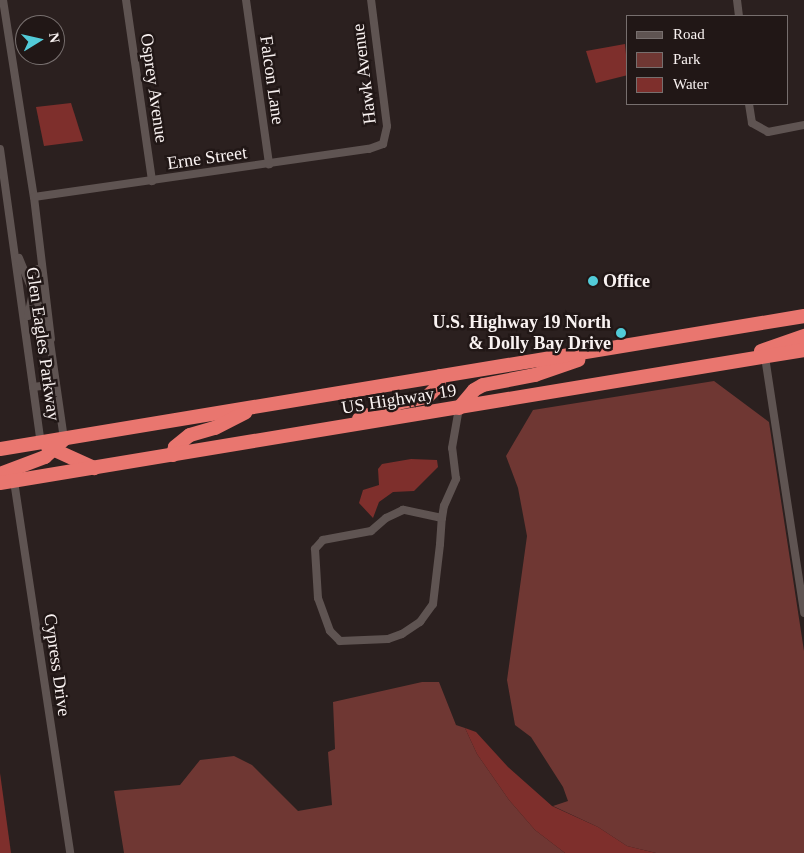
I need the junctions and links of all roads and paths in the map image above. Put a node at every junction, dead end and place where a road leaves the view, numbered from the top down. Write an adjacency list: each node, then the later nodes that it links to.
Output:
1 (3, 0): 13 (street)
2 (126, 0): 12 (street, Osprey Avenue)
3 (246, 0): 11 (street, Falcon Lane)
4 (371, 0): 9 (street, Hawk Avenue)
5 (737, 0): 6 (street)
6 (739, 15)
7 (750, 105): 8 (street)
8 (804, 125)
9 (383, 144): 11 (street, Erne Street)
10 (0, 149): 14 (street, Glen Eagles Parkway)
11 (269, 164): 12 (street, Erne Street)
12 (152, 181): 13 (street, Erne Street)
13 (34, 196): 15 (street)
14 (15, 250): 16 (street, Glen Eagles Parkway); 20 (street, Glen Eagles Parkway)
15 (39, 259): 16 (street); 19 (street)
16 (32, 289): 19 (street, Glen Eagles Parkway); 20 (street)
17 (804, 316): 21 (highway, US Highway 19)
18 (804, 336): 24 (highway)
19 (51, 339): 26 (street, Glen Eagles Parkway)
20 (27, 340): 27 (street, Glen Eagles Parkway)
21 (609, 348): 25 (highway, US Highway 19); 29 (highway)
22 (804, 350): 23 (highway, US Highway 19)
23 (765, 357): 24 (highway, US Highway 19); 41 (street)
24 (723, 364): 29 (highway, US Highway 19)
25 (440, 376): 28 (highway, US Highway 19); 30 (highway)
26 (56, 384): 27 (street); 31 (street, Glen Eagles Parkway)
27 (33, 387): 32 (street, Glen Eagles Parkway)
28 (257, 407): 31 (highway, US Highway 19); 35 (highway)
29 (459, 408): 30 (highway, US Highway 19); 40 (street)
30 (335, 428): 35 (highway, US Highway 19)
31 (64, 439): 32 (highway, US Highway 19); 34 (highway)
32 (41, 443): 33 (highway); 34 (highway)
33 (0, 449)
34 (54, 451): 36 (highway); 37 (highway)
35 (173, 455): 36 (highway, US Highway 19)
36 (94, 468): 38 (highway, US Highway 19)
37 (0, 474)
38 (14, 481): 39 (highway, US Highway 19); 42 (street, Cypress Drive)
39 (0, 483)
40 (442, 518): 40 (street)
41 (804, 614)
42 (70, 853)

